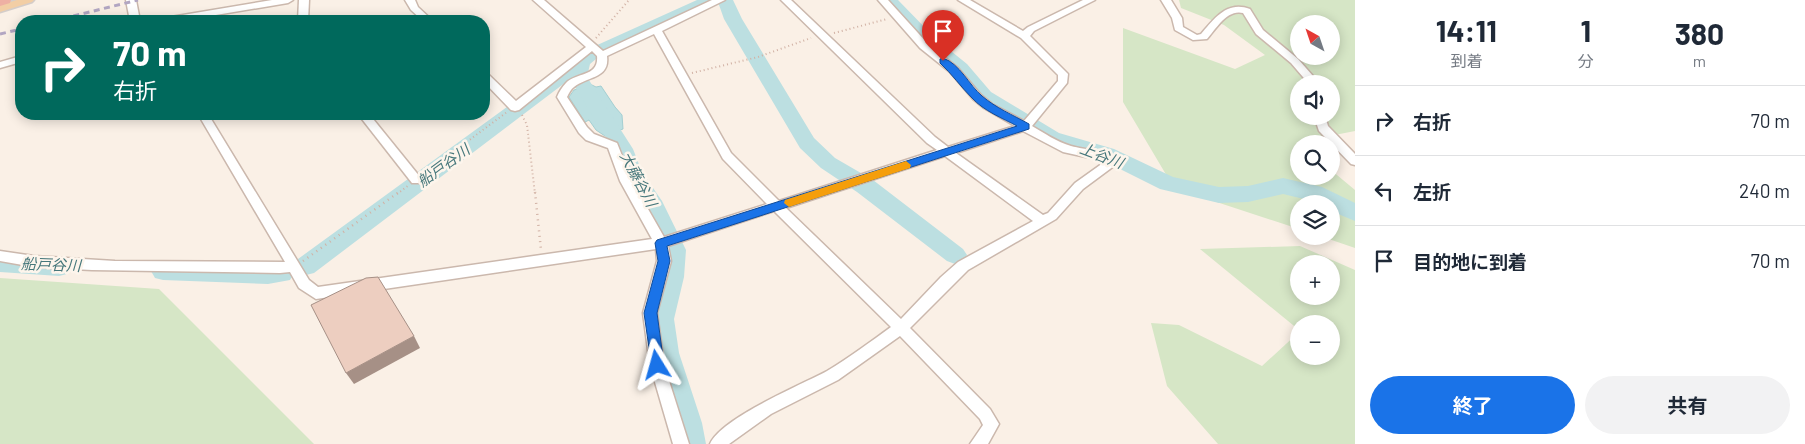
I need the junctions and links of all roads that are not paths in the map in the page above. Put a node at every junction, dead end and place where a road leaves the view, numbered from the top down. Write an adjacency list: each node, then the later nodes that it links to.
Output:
1 (5, 0): 14 (highway)
2 (28, 0): 15 (main road)
3 (131, 0): 16 (street)
4 (288, 0): 17 (street)
5 (304, 0): 18 (street)
6 (410, 0): 19 (street)
7 (538, 0): 22 (street)
8 (720, 0): 20 (street)
9 (786, 0): 31 (street)
10 (883, 0): 29 (street)
11 (963, 0): 21 (street)
12 (1090, 0): 21 (street)
13 (1166, 0): 25 (street)
14 (0, 2)
15 (0, 9)
16 (134, 15)
17 (200, 15)
18 (303, 15)
19 (422, 15)
20 (656, 29): 22 (street); 34 (street)
21 (1024, 36): 29 (street)
22 (598, 51): 26 (street); 36 (street)
23 (15, 61): 24 (street)
24 (0, 66)
25 (1305, 75)
26 (490, 82)
27 (207, 120): 38 (street)
28 (368, 120): 33 (street)
29 (1028, 124): 31 (street); 35 (street)
30 (1322, 125): 32 (street)
31 (946, 152): 34 (street); 35 (street)
32 (1355, 160)
33 (416, 180)
34 (778, 207): 36 (street); 39 (street)
35 (1043, 222): 39 (street)
36 (668, 241): 38 (street); 40 (street)
37 (0, 256): 38 (street)
38 (293, 266)
39 (901, 327): 41 (street); 42 (street)
40 (681, 444)
41 (718, 444)
42 (978, 444)

